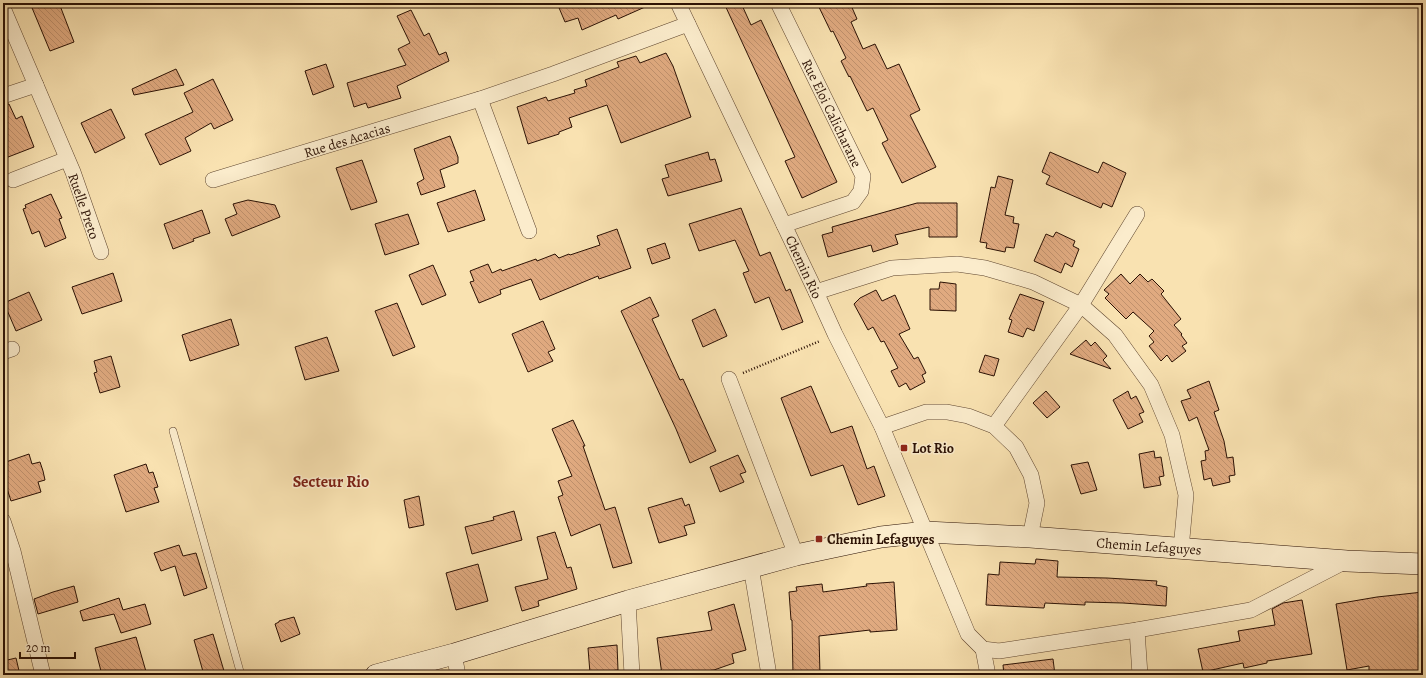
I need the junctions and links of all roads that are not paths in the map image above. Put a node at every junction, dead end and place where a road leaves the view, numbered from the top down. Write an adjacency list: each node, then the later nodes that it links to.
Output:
1 (678, 3): 4 (street, Chemin Rio)
2 (778, 3): 12 (street, Rue Eloi Calicharane)
3 (3, 8): 5 (street, Ruelle Preto)
4 (688, 24): 7 (street, Rue des Acacias); 12 (street, Chemin Rio)
5 (36, 85): 6 (street); 8 (street, Ruelle Preto)
6 (3, 96)
7 (480, 99): 10 (street, Rue des Acacias); 13 (street)
8 (67, 159): 9 (street, Ruelle Preto); 14 (street, Ruelle Preto)
9 (13, 180)
10 (213, 180)
11 (1137, 214): 16 (street)
12 (784, 225): 15 (street, Chemin Rio)
13 (529, 231)
14 (100, 252)
15 (816, 292): 16 (street); 19 (street, Chemin Rio)
16 (1081, 305): 18 (street); 24 (street)
17 (729, 379): 25 (street)
18 (994, 426): 19 (street); 23 (street)
19 (882, 428): 22 (street, Chemin Rio)
20 (173, 431): 34 (lane)
21 (3, 521): 33 (street)
22 (926, 532): 23 (main road, Chemin Lefaguyes); 25 (main road, Chemin Lefaguyes); 31 (street)
23 (1030, 537): 24 (main road, Chemin Lefaguyes)
24 (1181, 549): 26 (main road, Chemin Lefaguyes)
25 (796, 555): 28 (main road, Chemin Lefaguyes)
26 (1347, 561): 27 (main road, Chemin Lefaguyes); 30 (street, Chemin Lefaguyes)
27 (1423, 564)
28 (751, 567): 29 (main road, Chemin Lefaguyes); 38 (street)
29 (628, 601): 32 (main road, Chemin Lefaguyes); 37 (street)
30 (1137, 630): 31 (street, Chemin Lefaguyes); 40 (street)
31 (983, 649): 39 (street)
32 (454, 654): 35 (main road, Chemin Lefaguyes); 36 (street)
33 (43, 675)
34 (241, 675)
35 (376, 675)
36 (458, 675)
37 (632, 675)
38 (769, 675)
39 (988, 675)
40 (1140, 675)

